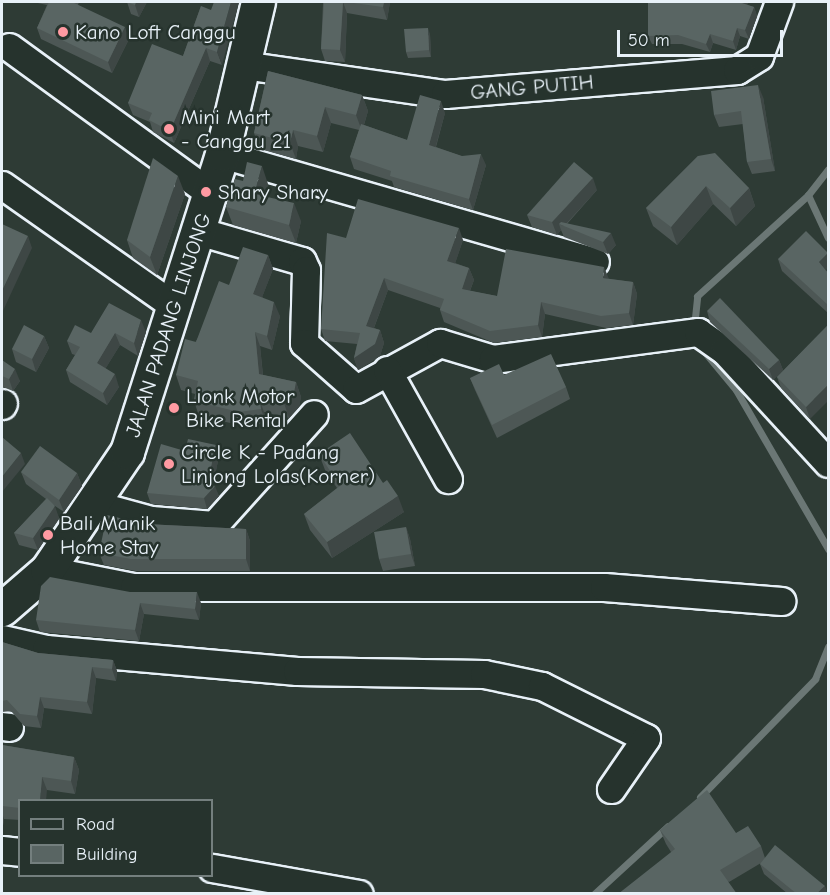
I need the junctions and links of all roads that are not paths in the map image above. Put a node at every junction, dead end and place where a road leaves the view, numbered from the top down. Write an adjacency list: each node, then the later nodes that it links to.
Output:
1 (258, 2): 4 (street, JALAN PADANG LINJONG)
2 (779, 2): 4 (street, GANG PUTIH)
3 (9, 47): 7 (street)
4 (243, 65): 5 (street, JALAN PADANG LINJONG)
5 (222, 154): 7 (street, JALAN PADANG LINJONG); 9 (street)
6 (2, 185): 10 (street)
7 (210, 193): 8 (street, JALAN PADANG LINJONG)
8 (198, 231): 10 (street, JALAN PADANG LINJONG); 11 (street)
9 (595, 262)
10 (174, 306): 15 (street, JALAN PADANG LINJONG)
11 (387, 370): 13 (street); 14 (street)
12 (314, 414): 15 (street)
13 (828, 463)
14 (448, 479)
15 (96, 505): 16 (street, JALAN PADANG LINJONG)
16 (47, 570): 17 (street); 18 (street, JALAN PADANG LINJONG)
17 (781, 601)
18 (2, 609)
19 (2, 639): 20 (street)
20 (611, 789)
21 (2, 850): 22 (street)
22 (18, 852)
23 (213, 868): 24 (street)
24 (359, 894)

